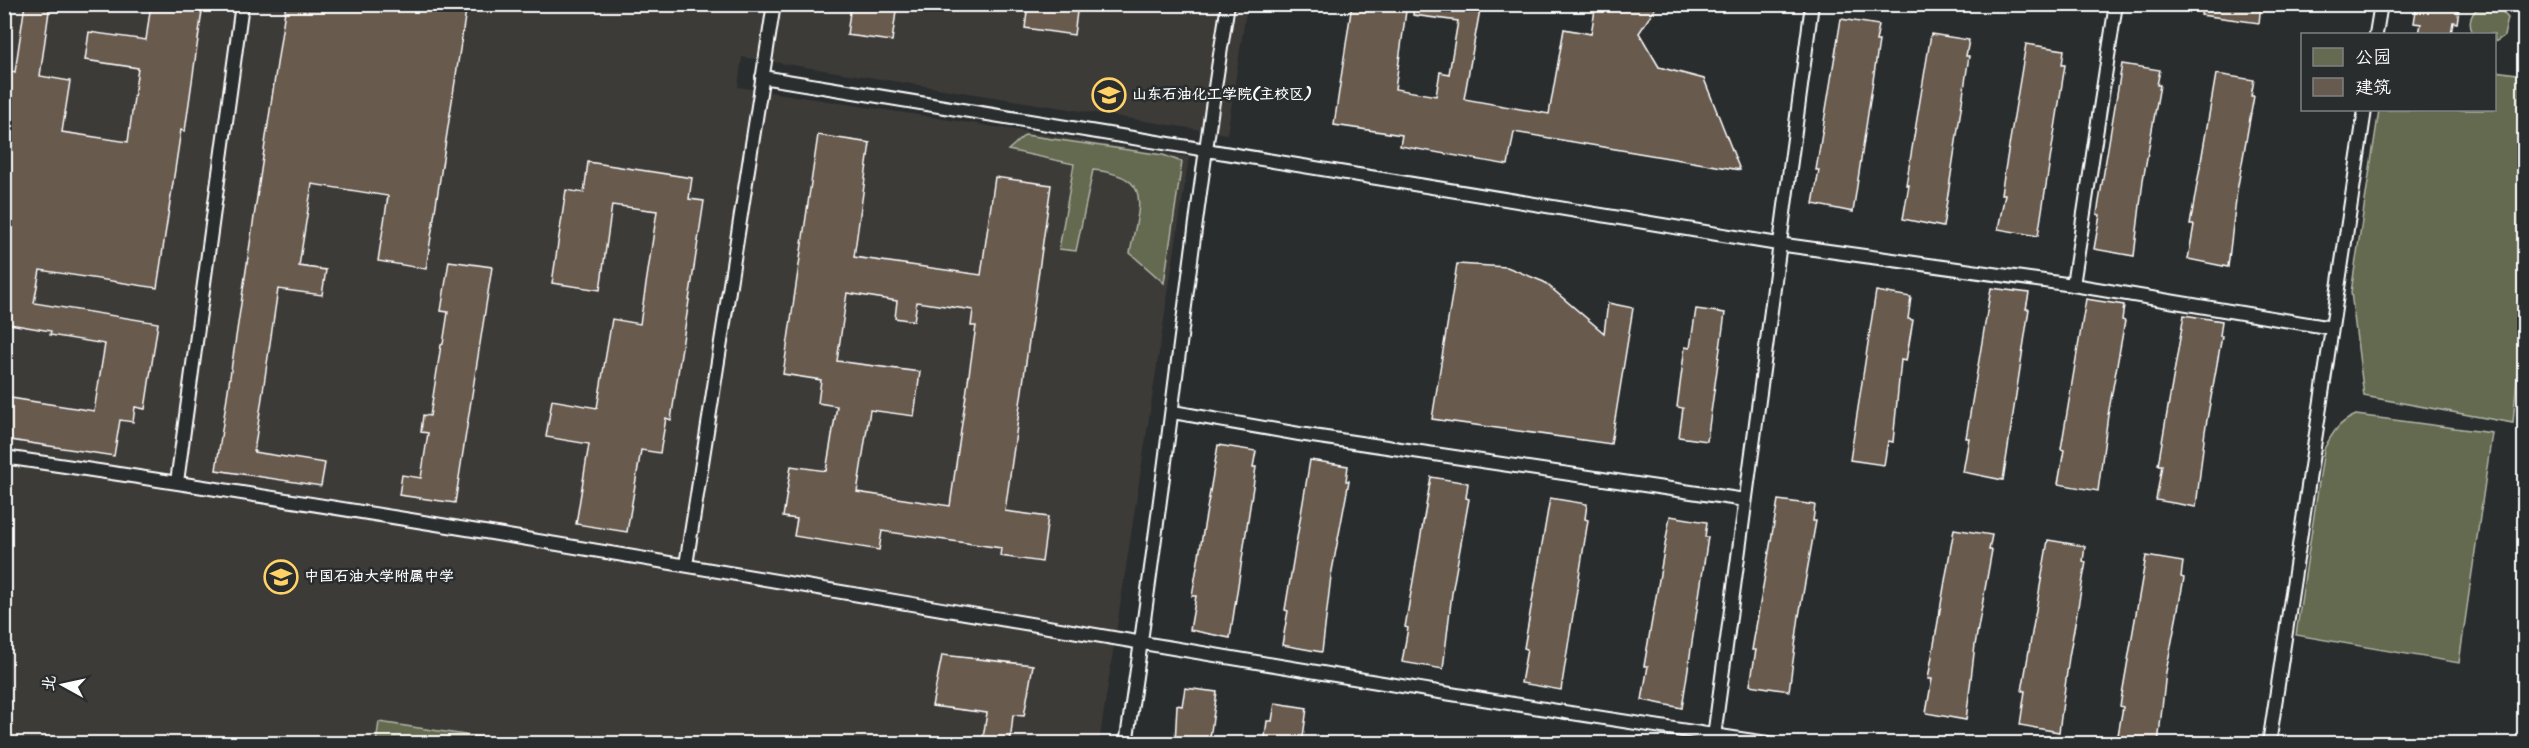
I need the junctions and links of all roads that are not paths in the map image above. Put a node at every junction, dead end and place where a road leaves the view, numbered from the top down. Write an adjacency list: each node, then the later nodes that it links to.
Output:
1 (242, 4): 16 (lane)
2 (774, 4): 8 (lane)
3 (1228, 4): 10 (lane)
4 (1812, 4): 11 (lane)
5 (2116, 4): 12 (lane)
6 (2381, 4): 7 (lane)
7 (2376, 33)
8 (763, 78): 10 (lane); 18 (lane)
9 (2365, 111): 13 (lane)
10 (1204, 149): 11 (lane); 14 (lane)
11 (1778, 244): 12 (lane); 17 (lane)
12 (2073, 285): 13 (lane)
13 (2332, 328): 23 (lane)
14 (1173, 412): 17 (lane); 19 (lane)
15 (4, 457): 16 (lane)
16 (177, 482): 18 (lane)
17 (1745, 500): 20 (lane)
18 (686, 565): 19 (lane)
19 (1141, 644): 20 (lane); 21 (lane)
20 (1714, 739): 22 (lane)
21 (1126, 744)
22 (1775, 744)
23 (2268, 744)

